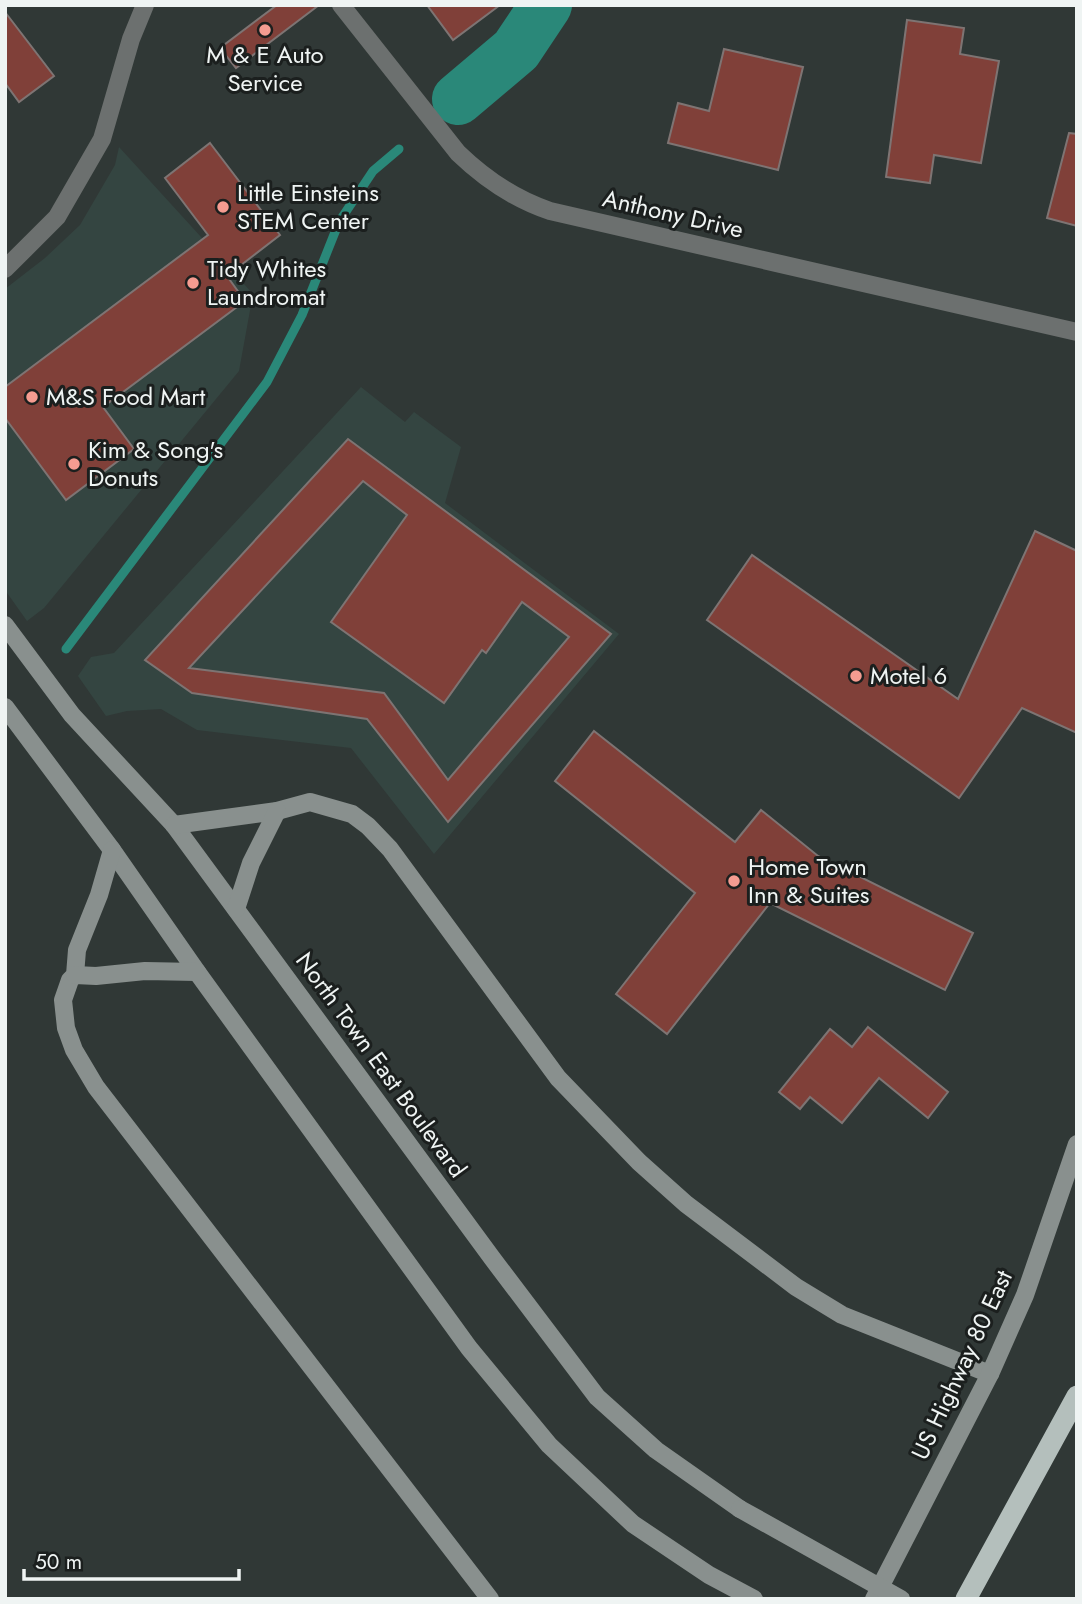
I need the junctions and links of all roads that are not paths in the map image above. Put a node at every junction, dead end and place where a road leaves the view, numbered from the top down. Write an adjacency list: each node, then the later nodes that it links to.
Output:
1 (145, 5): 3 (street)
2 (341, 5): 4 (street, Anthony Drive)
3 (5, 269)
4 (1077, 332)
5 (5, 625): 8 (main road, North Town East Boulevard)
6 (5, 707): 9 (main road)
7 (278, 811): 8 (main road); 10 (main road); 14 (main road)
8 (174, 825): 10 (main road, North Town East Boulevard)
9 (112, 850): 11 (main road); 12 (main road)
10 (236, 909): 19 (main road, North Town East Boulevard, bridge)
11 (197, 972): 12 (main road); 17 (main road)
12 (75, 975): 16 (main road)
13 (1077, 1144): 14 (main road, US Highway 80 East)
14 (990, 1374): 18 (main road, US Highway 80 East)
15 (1077, 1396): 20 (highway)
16 (490, 1599)
17 (754, 1599)
18 (874, 1599)
19 (901, 1599)
20 (966, 1599)

